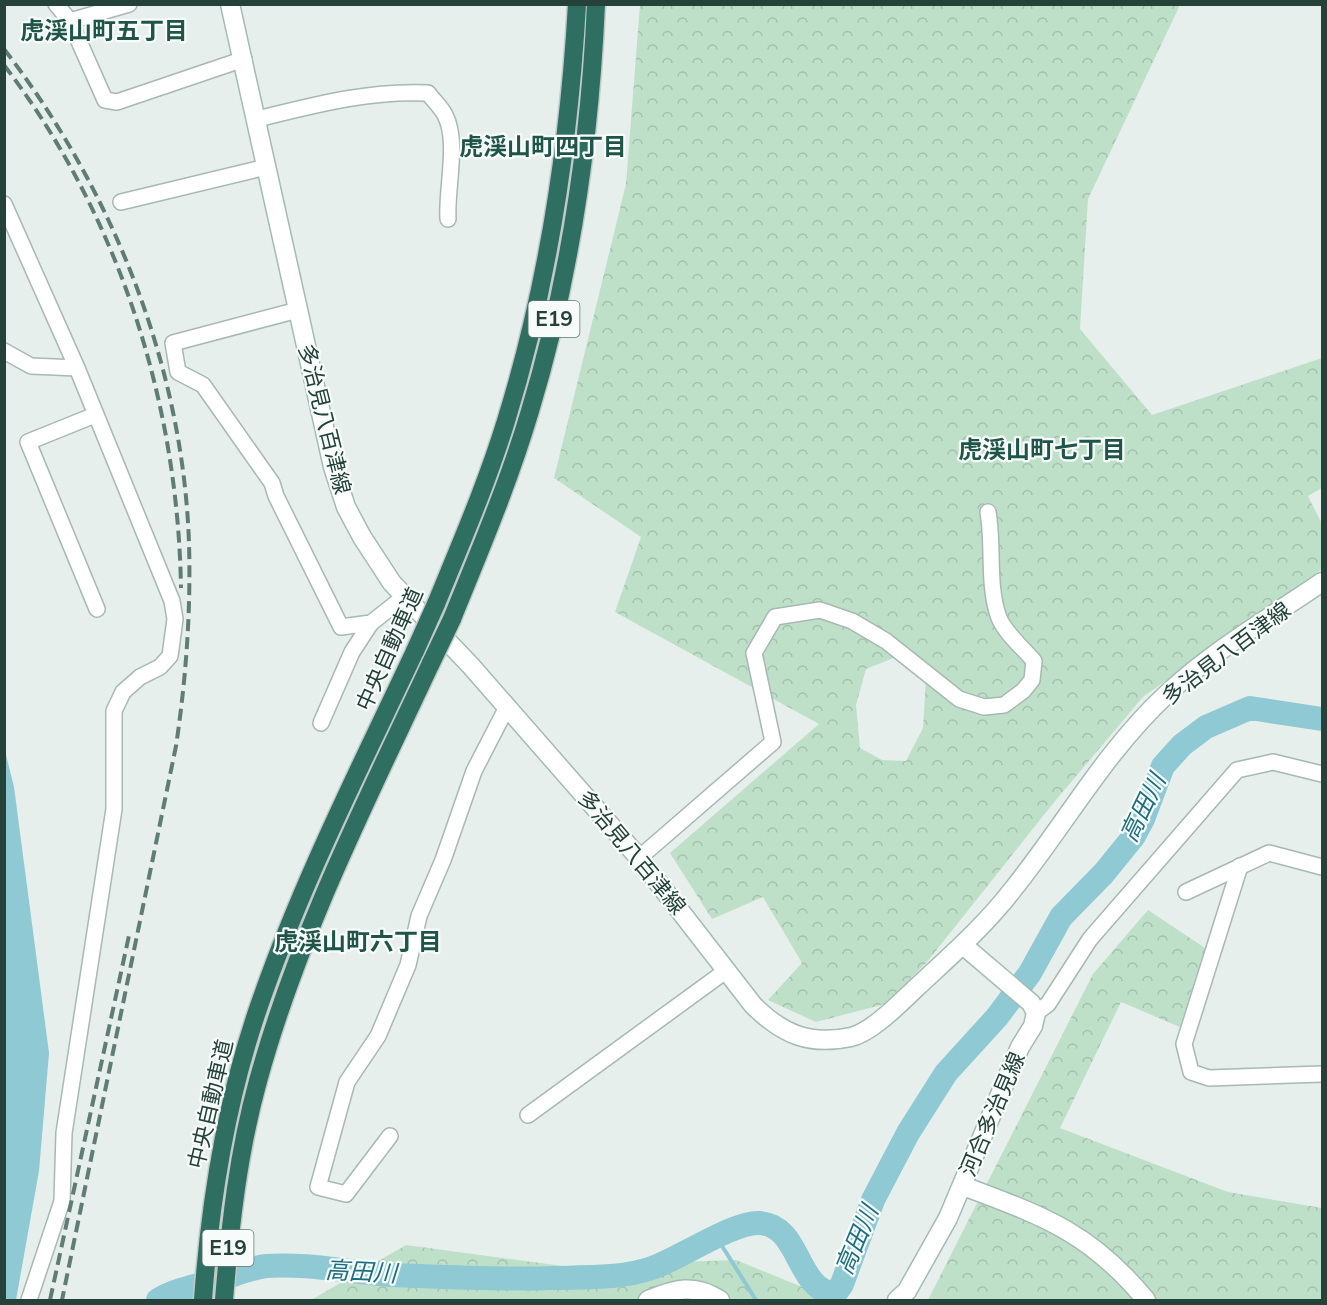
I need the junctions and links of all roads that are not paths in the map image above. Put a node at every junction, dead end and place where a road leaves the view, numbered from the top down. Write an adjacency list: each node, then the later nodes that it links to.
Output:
1 (56, 4): 7 (street)
2 (129, 4): 7 (street)
3 (230, 4): 8 (main road, 多治見八百津線)
4 (577, 4): 39 (highway, 中央自動車道 / E19, bridge)
5 (596, 4): 10 (highway, 中央自動車道 / E19)
6 (605, 4): 10 (highway)
7 (70, 21): 8 (street)
8 (244, 59): 9 (main road, 多治見八百津線)
9 (257, 119): 11 (main road, 多治見八百津線); 14 (street)
10 (588, 122): 40 (highway, 中央自動車道 / E19, bridge)
11 (266, 167): 12 (street); 15 (main road, 多治見八百津線)
12 (121, 202)
13 (4, 204): 17 (street)
14 (448, 219)
15 (298, 310): 21 (main road, 多治見八百津線); 23 (street)
16 (4, 351): 17 (street)
17 (77, 368): 18 (street)
18 (95, 416): 22 (street); 38 (street)
19 (988, 512): 27 (street)
20 (1323, 582): 31 (main road, 多治見八百津線)
21 (404, 597): 23 (street); 24 (main road, 多治見八百津線)
22 (97, 609)
23 (371, 623): 25 (street)
24 (507, 707): 27 (main road, 多治見八百津線); 36 (street)
25 (321, 723)
26 (1323, 774): 33 (street)
27 (639, 858): 32 (main road, 多治見八百津線)
28 (1240, 866): 29 (street); 30 (street); 34 (street)
29 (1323, 867)
30 (1186, 892)
31 (964, 946): 32 (main road, 多治見八百津線); 33 (main road)
32 (727, 970): 35 (street)
33 (1034, 1008): 37 (main road, 河合多治見線)
34 (1323, 1074)
35 (528, 1115)
36 (390, 1136)
37 (963, 1186): 43 (main road, 河合多治見線); 44 (main road)
38 (29, 1300)
39 (203, 1300)
40 (224, 1300)
41 (648, 1300): 42 (main road)
42 (720, 1300)
43 (897, 1300)
44 (1146, 1300)

